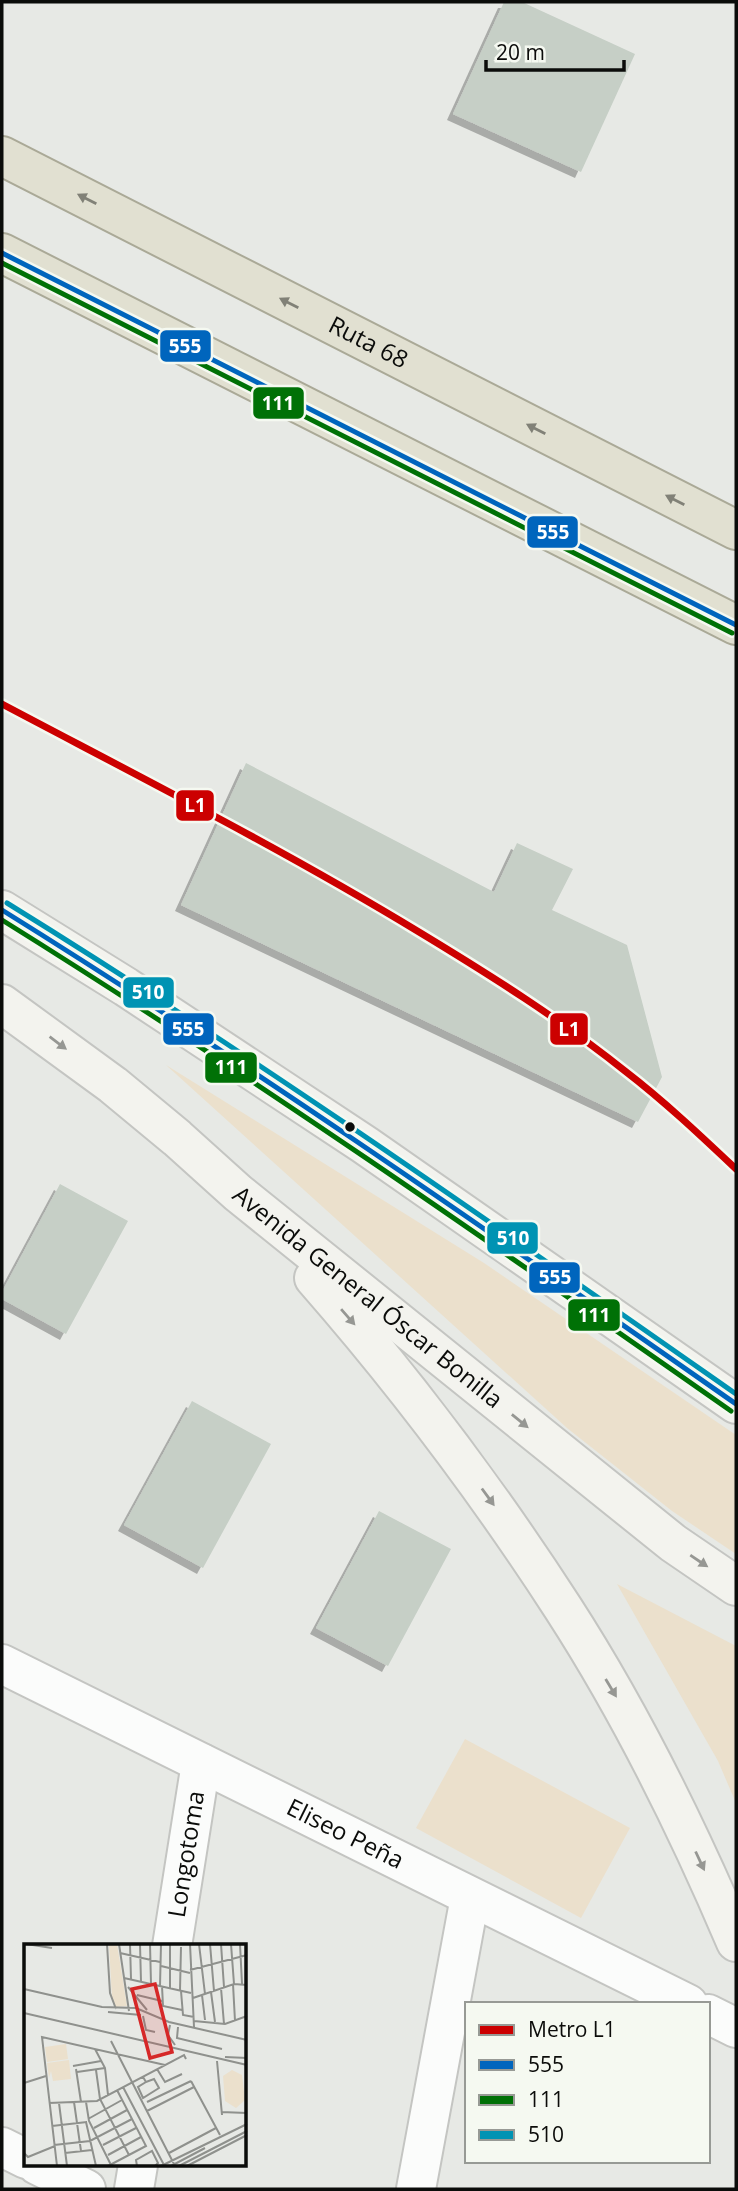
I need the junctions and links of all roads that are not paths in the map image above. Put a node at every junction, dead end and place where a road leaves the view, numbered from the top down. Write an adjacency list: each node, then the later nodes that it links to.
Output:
1 (10, 158): 3 (highway, Ruta 68, one-way to 1)
2 (2, 253): 4 (highway)
3 (736, 530)
4 (736, 625)
5 (2, 910): 8 (main road)
6 (2, 1004): 7 (main road, Avenida General Óscar Bonilla, one-way to 7)
7 (238, 1194): 9 (main road, Avenida General Óscar Bonilla, one-way to 9); 13 (main road, one-way to 13)
8 (736, 1404)
9 (736, 1586)
10 (2, 1664): 11 (street, Eliseo Peña)
11 (201, 1763): 12 (street, Eliseo Peña); 14 (street, Longotoma)
12 (470, 1896): 15 (street, Eliseo Peña); 24 (street)
13 (736, 1942)
14 (172, 1944)
15 (684, 2002)
16 (710, 2015): 17 (street)
17 (736, 2028)
18 (2, 2147): 19 (street)
19 (24, 2159)
20 (39, 2166): 22 (street)
21 (138, 2166): 23 (street)
22 (86, 2189)
23 (134, 2189)
24 (416, 2189)

